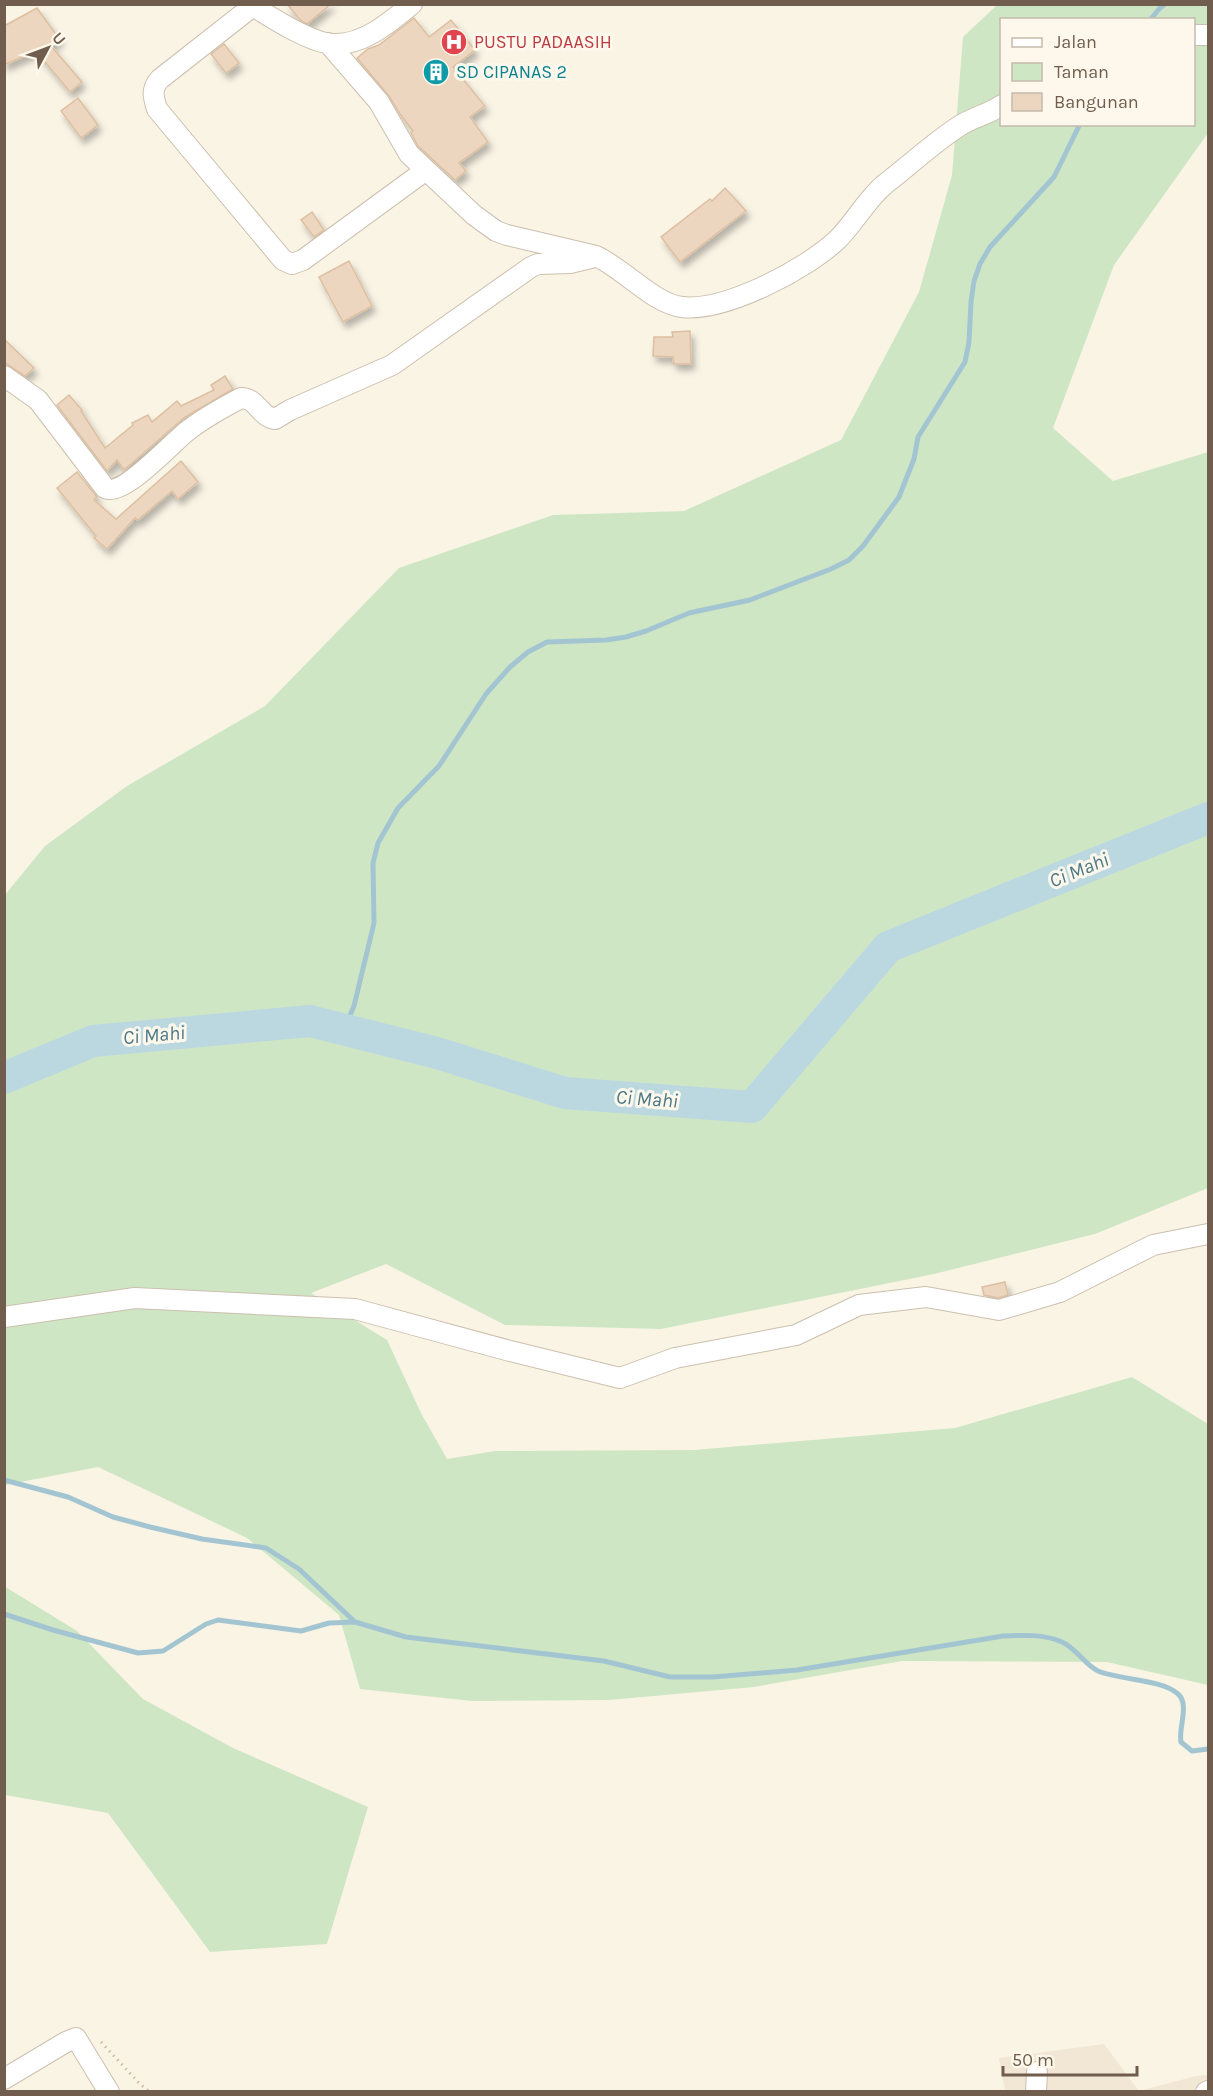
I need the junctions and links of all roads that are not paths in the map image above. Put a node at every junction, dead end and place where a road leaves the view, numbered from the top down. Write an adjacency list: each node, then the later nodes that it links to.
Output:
1 (412, 4): 3 (street)
2 (252, 5): 3 (street); 5 (street)
3 (328, 43): 5 (street)
4 (1000, 106): 6 (street)
5 (426, 170): 6 (street)
6 (596, 256): 7 (street)
7 (4, 376)
8 (1209, 1234): 9 (street)
9 (4, 1317)
10 (4, 2079): 11 (street)
11 (109, 2091)

